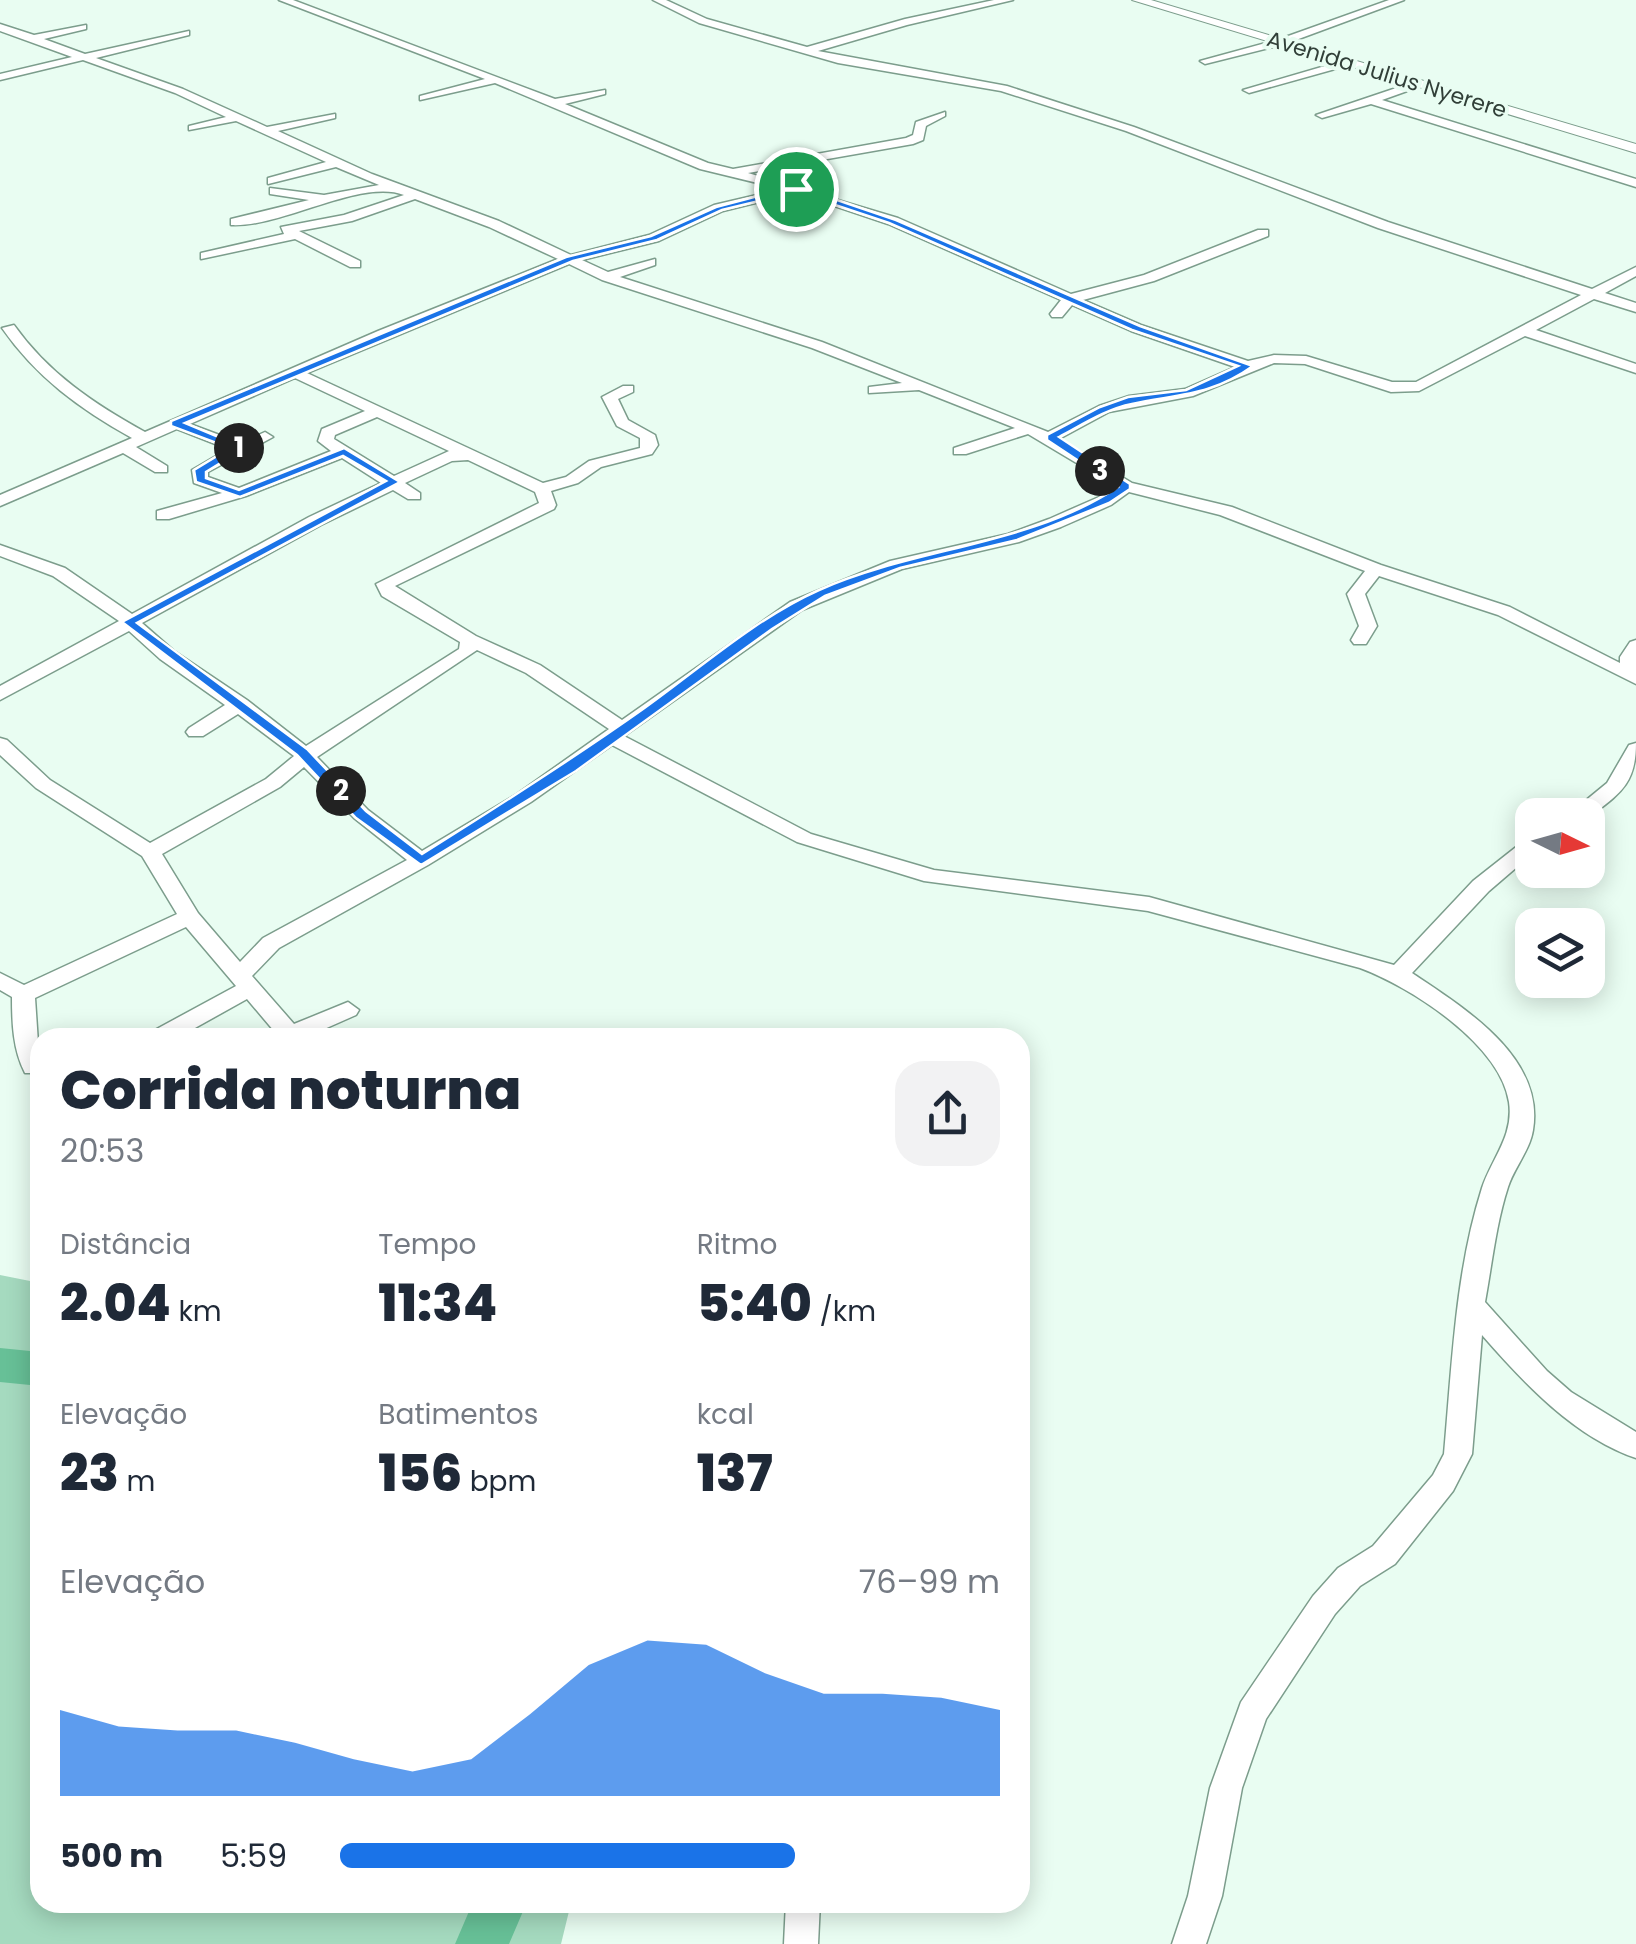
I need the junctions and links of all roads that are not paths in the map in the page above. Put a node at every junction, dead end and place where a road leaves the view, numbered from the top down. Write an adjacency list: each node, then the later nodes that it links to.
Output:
1 (284, 0): 17 (street)
2 (658, 0): 13 (street)
3 (1008, 0): 13 (street)
4 (1138, 0): 12 (street, Avenida Julius Nyerere)
5 (1362, 0): 7 (street)
6 (1400, 0): 7 (street)
7 (1382, 5): 12 (street)
8 (82, 27): 11 (street)
9 (2, 31): 11 (street)
10 (185, 33): 14 (street)
11 (34, 39): 14 (street)
12 (1281, 42): 15 (street); 16 (street, Avenida Julius Nyerere)
13 (806, 51): 52 (street)
14 (85, 54): 19 (street); 30 (street)
15 (1205, 60)
16 (1349, 62): 21 (street, Avenida Julius Nyerere); 22 (street)
17 (474, 70): 18 (street); 20 (street)
18 (450, 76)
19 (0, 77)
20 (496, 79): 24 (street); 26 (street)
21 (1420, 83): 25 (street); 33 (street, Avenida Julius Nyerere)
22 (1250, 90)
23 (601, 92): 26 (street)
24 (424, 98)
25 (1372, 100): 28 (street); 38 (street)
26 (554, 103): 36 (street)
27 (941, 114): 36 (street)
28 (1322, 115)
29 (332, 116): 32 (street)
30 (239, 117): 31 (street); 32 (street)
31 (194, 128)
32 (268, 130): 34 (street)
33 (1636, 149)
34 (338, 163): 39 (street); 42 (street)
35 (776, 173): 37 (street)
36 (732, 174): 37 (street)
37 (758, 180): 40 (street)
38 (1636, 184)
39 (391, 187): 41 (street); 42 (street)
40 (796, 189): 47 (street); 53 (street)
41 (412, 196): 45 (street); 47 (street)
42 (324, 199): 43 (street)
43 (236, 222)
44 (1263, 233): 53 (street)
45 (292, 236): 46 (street); 49 (street)
46 (206, 256)
47 (570, 259): 51 (street); 57 (street)
48 (650, 262): 51 (street)
49 (355, 264)
50 (1636, 271): 52 (street)
51 (607, 277): 65 (street)
52 (1595, 293): 54 (street); 58 (street)
53 (1069, 299): 55 (street); 62 (street)
54 (1636, 308)
55 (1057, 314)
56 (10, 328): 72 (street)
57 (398, 328): 59 (street); 60 (street)
58 (1526, 331): 62 (street); 63 (street)
59 (425, 339)
60 (364, 342): 61 (street); 64 (street)
61 (390, 348)
62 (1248, 366): 74 (street)
63 (1636, 370)
64 (296, 372): 68 (street); 69 (street)
65 (923, 385): 67 (street); 70 (street)
66 (628, 389): 84 (street)
67 (874, 390)
68 (378, 411): 71 (street); 79 (street)
69 (175, 423): 72 (street); 77 (street)
70 (1030, 428): 74 (street); 80 (street)
71 (419, 430): 75 (street); 78 (street)
72 (142, 437): 76 (street)
73 (265, 437): 77 (street)
74 (1051, 437): 83 (street)
75 (399, 441)
76 (123, 446): 81 (street); 87 (street)
77 (239, 448): 85 (street)
78 (450, 450): 82 (street); 84 (street)
79 (344, 451): 82 (street); 85 (street)
80 (960, 451)
81 (161, 469)
82 (394, 482): 86 (street); 91 (street)
83 (1126, 486): 90 (street); 98 (street)
84 (542, 488): 92 (street)
85 (240, 494): 88 (street)
86 (414, 496)
87 (11, 501)
88 (164, 515)
89 (0, 550): 91 (street)
90 (1375, 569): 93 (street); 94 (street)
91 (125, 619): 95 (street); 96 (street)
92 (470, 640): 98 (street); 101 (street)
93 (1360, 640)
94 (1633, 664)
95 (0, 694)
96 (240, 704): 97 (street); 101 (street)
97 (196, 732)
98 (618, 734): 107 (street); 111 (street)
99 (0, 744): 105 (street)
100 (1636, 749): 102 (street)
101 (306, 758): 105 (street); 107 (street)
102 (1615, 788): 103 (street); 104 (street)
103 (1601, 798)
104 (1636, 798)
105 (150, 852): 108 (street)
106 (1515, 858): 111 (street)
107 (421, 861): 109 (street)
108 (189, 918): 110 (street); 114 (street)
109 (270, 942): 110 (street); 113 (street)
110 (219, 949): 113 (street)
111 (1398, 974): 120 (street)
112 (0, 980): 114 (street)
113 (245, 981): 116 (street); 117 (street)
114 (24, 994): 119 (street)
115 (348, 1010): 118 (street)
116 (173, 1028)
117 (285, 1028)
118 (309, 1028)
119 (30, 1055)
120 (1471, 1304): 121 (street); 124 (street)
121 (1636, 1446)
122 (802, 1913): 123 (street)
123 (801, 1944)
124 (1189, 1944)

